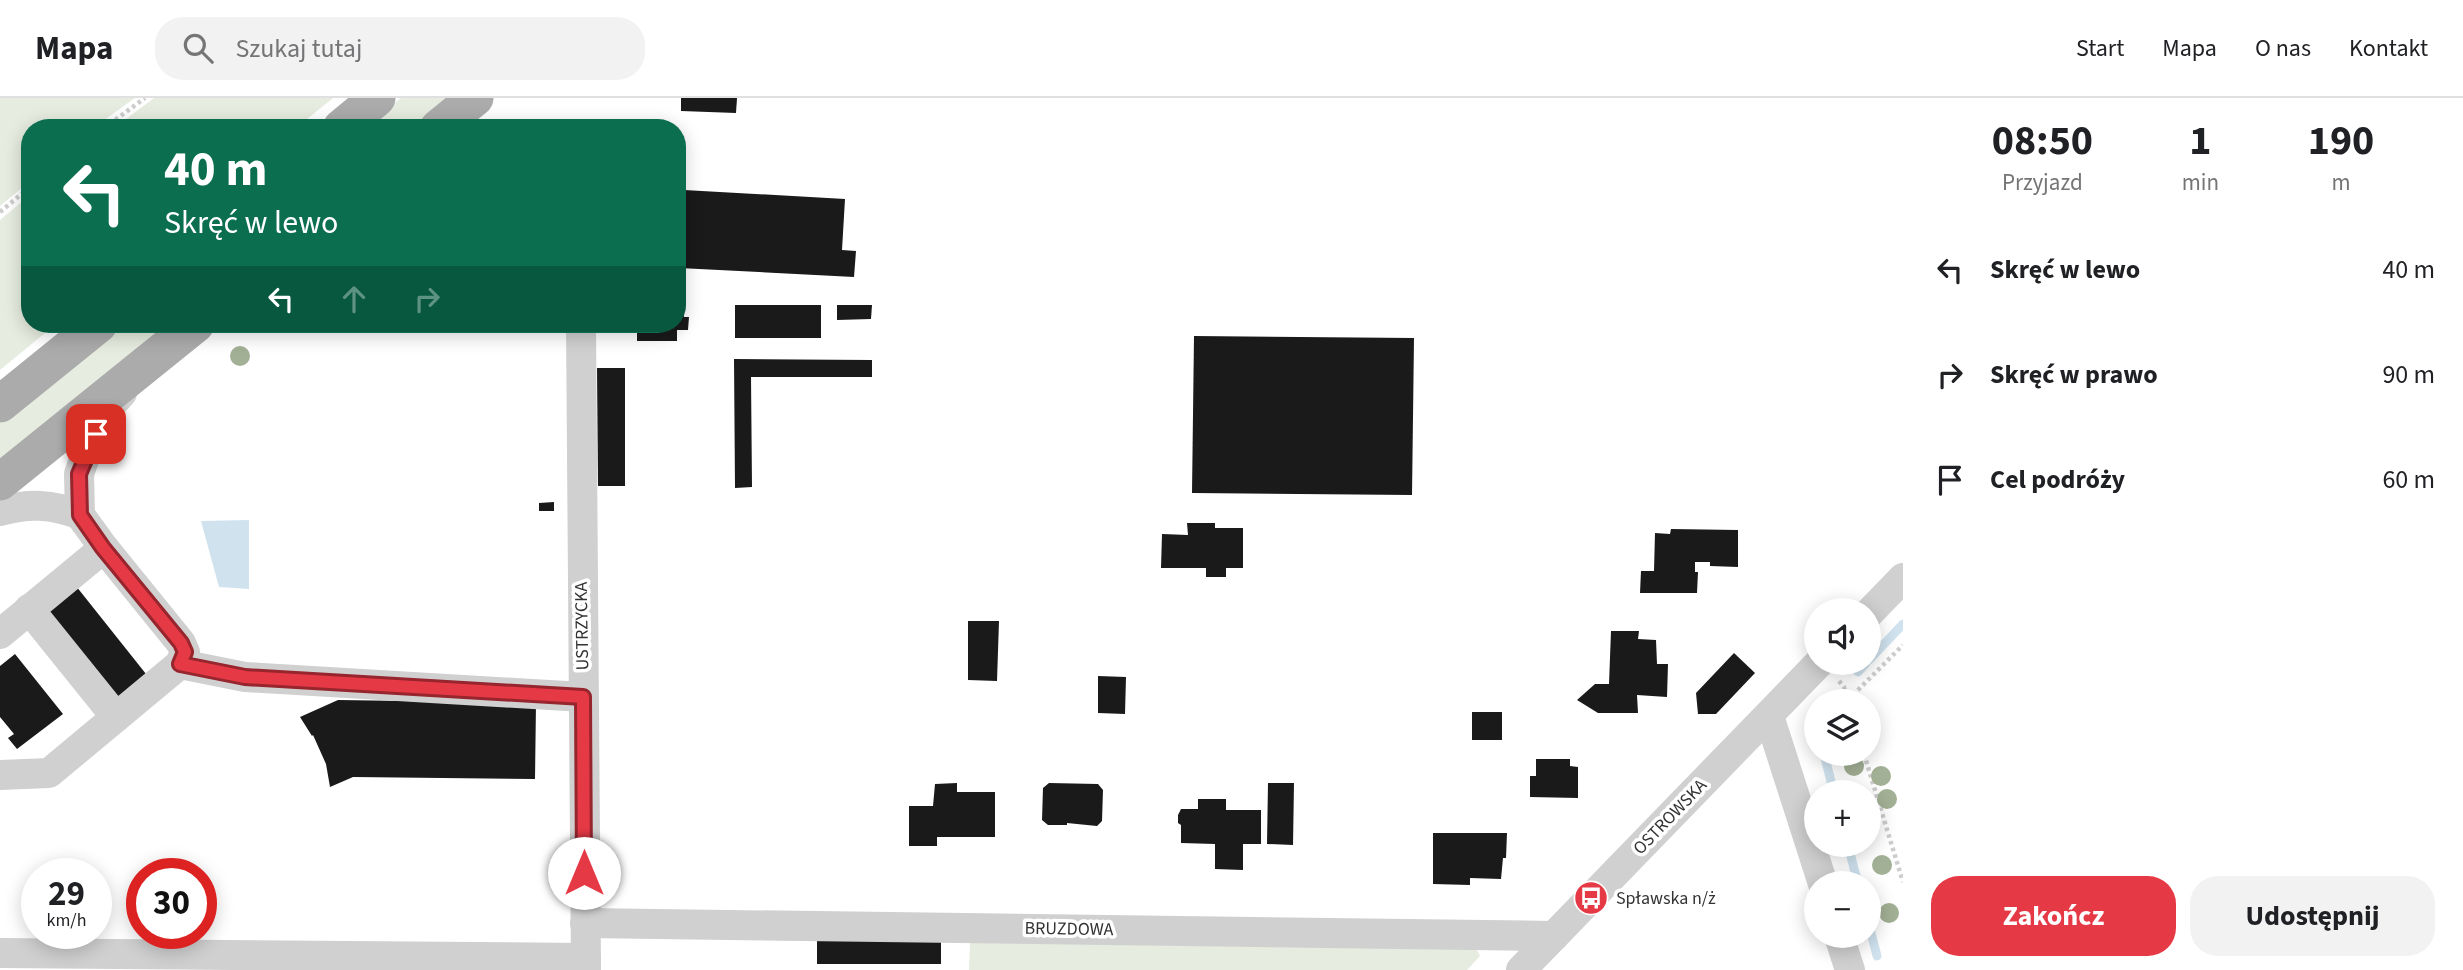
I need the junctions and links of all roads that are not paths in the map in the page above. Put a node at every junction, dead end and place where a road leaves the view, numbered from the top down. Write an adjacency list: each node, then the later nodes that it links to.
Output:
1 (377, 98): 3 (main road)
2 (475, 98): 4 (main road)
3 (352, 119)
4 (449, 119)
5 (88, 333): 9 (main road)
6 (185, 333): 8 (main road)
7 (581, 333): 20 (street, USTRZYCKA)
8 (152, 360): 10 (main road); 12 (street)
9 (0, 404)
10 (0, 482)
11 (0, 511): 12 (street)
12 (80, 515): 13 (street)
13 (103, 548): 16 (street); 18 (street)
14 (1903, 578): 15 (street)
15 (1881, 600)
16 (29, 609): 17 (street); 22 (street)
17 (0, 634)
18 (180, 664): 20 (street); 22 (street)
19 (1808, 675): 21 (street, OSTROWSKA)
20 (583, 697): 25 (street, USTRZYCKA)
21 (1769, 716): 24 (street); 26 (street, OSTROWSKA)
22 (116, 717): 23 (street)
23 (0, 775)
24 (1819, 871)
25 (584, 923): 26 (street, BRUZDOWA); 29 (street, USTRZYCKA)
26 (1554, 936): 30 (street, OSTROWSKA)
27 (1843, 948): 31 (street)
28 (0, 953): 29 (street)
29 (586, 964)
30 (1521, 970)
31 (1850, 970)

